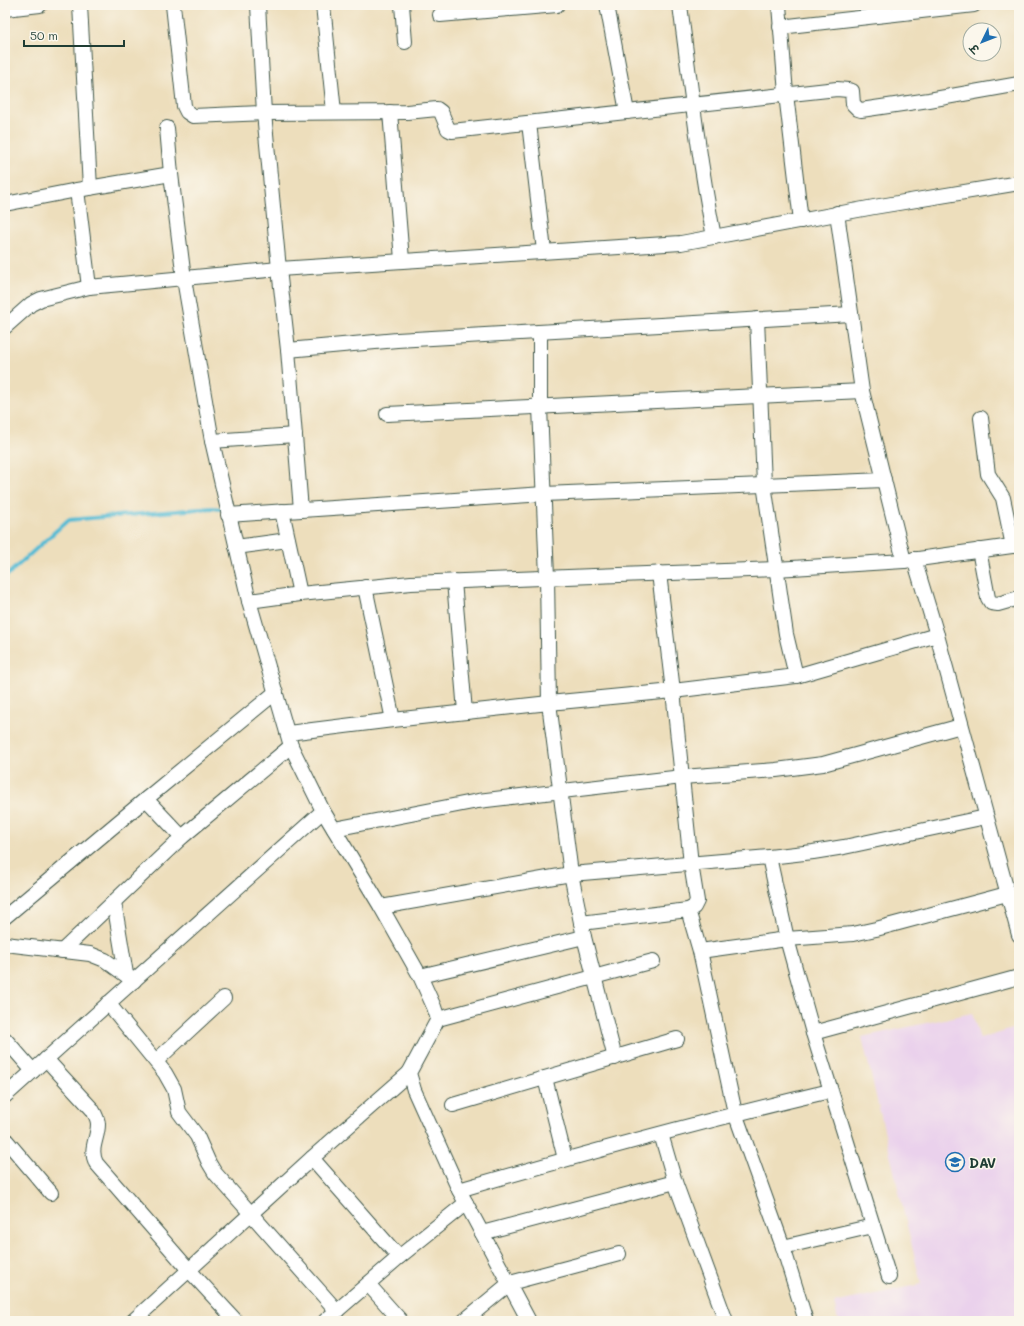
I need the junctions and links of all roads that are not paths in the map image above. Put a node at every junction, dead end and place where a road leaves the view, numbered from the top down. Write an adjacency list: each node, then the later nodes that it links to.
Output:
1 (40, 5): 14 (street)
2 (80, 5): 29 (street)
3 (173, 5): 24 (street)
4 (258, 5): 24 (street)
5 (323, 5): 21 (street)
6 (402, 5): 17 (street)
7 (557, 5): 12 (street)
8 (607, 5): 23 (street)
9 (680, 5): 20 (street)
10 (779, 5): 16 (street)
11 (974, 5): 13 (street)
12 (517, 7): 15 (street)
13 (913, 8): 16 (street)
14 (5, 9)
15 (440, 15)
16 (780, 27): 19 (street)
17 (405, 42)
18 (1019, 84): 19 (street)
19 (786, 94): 20 (street); 32 (street)
20 (692, 104): 23 (street); 33 (street)
21 (334, 112): 22 (street); 24 (street)
22 (390, 112): 25 (street); 35 (street)
23 (627, 112): 25 (street)
24 (264, 113): 36 (street)
25 (529, 123): 34 (street)
26 (167, 128): 27 (street)
27 (171, 174): 29 (street); 37 (street)
28 (1019, 183): 31 (street)
29 (84, 189): 30 (street); 38 (street)
30 (5, 204)
31 (837, 214): 32 (street); 39 (street)
32 (801, 221): 33 (street)
33 (714, 237): 34 (street)
34 (544, 251): 35 (street)
35 (402, 260): 36 (street)
36 (279, 269): 37 (street); 43 (street)
37 (184, 279): 38 (street); 50 (street)
38 (89, 287): 41 (street)
39 (851, 314): 40 (street); 44 (street)
40 (757, 319): 42 (street); 45 (street)
41 (5, 327)
42 (540, 332): 43 (street); 46 (street)
43 (288, 350): 49 (street)
44 (862, 391): 45 (street); 51 (street)
45 (760, 396): 46 (street); 52 (street)
46 (540, 407): 47 (street); 53 (street)
47 (386, 414)
48 (981, 418): 58 (street)
49 (295, 435): 50 (street); 54 (street)
50 (212, 442): 56 (street)
51 (884, 480): 52 (street); 61 (street)
52 (764, 484): 53 (street); 62 (street)
53 (544, 494): 54 (street); 64 (street)
54 (301, 510): 55 (street)
55 (282, 511): 56 (street); 57 (street)
56 (228, 515): 59 (street)
57 (288, 540): 59 (street); 67 (street)
58 (1016, 545): 60 (street)
59 (236, 547): 69 (street)
60 (980, 550): 61 (street); 68 (street)
61 (909, 560): 62 (street); 70 (street)
62 (776, 569): 63 (street); 71 (street)
63 (659, 573): 64 (street); 72 (street)
64 (547, 578): 65 (street); 74 (street)
65 (454, 581): 66 (street); 75 (street)
66 (365, 587): 67 (street); 76 (street)
67 (300, 594): 69 (street)
68 (1019, 598)
69 (249, 601): 73 (street)
70 (937, 635): 71 (street); 77 (street)
71 (796, 676): 72 (street)
72 (673, 691): 74 (street); 79 (street)
73 (276, 692): 78 (street); 81 (street)
74 (549, 703): 75 (street); 80 (street)
75 (465, 712): 76 (street)
76 (393, 720): 78 (street)
77 (961, 726): 79 (street); 83 (street)
78 (289, 740): 82 (street); 85 (street)
79 (682, 777): 80 (street); 87 (street)
80 (561, 791): 84 (street); 88 (street)
81 (146, 799): 85 (street); 93 (street)
82 (323, 811): 84 (street); 103 (street)
83 (986, 817): 86 (street); 89 (street)
84 (334, 829): 91 (street)
85 (182, 837): 90 (street)
86 (769, 858): 87 (street); 97 (street)
87 (691, 864): 88 (street); 92 (street)
88 (570, 874): 91 (street); 94 (street)
89 (1007, 894): 95 (street); 97 (street)
90 (114, 902): 99 (street); 103 (street)
91 (381, 907): 102 (street)
92 (688, 910): 94 (street); 100 (street)
93 (5, 917)
94 (581, 923): 96 (street)
95 (1019, 936)
96 (584, 937): 102 (street); 104 (street)
97 (787, 939): 100 (street); 109 (street)
98 (5, 944): 99 (street)
99 (62, 951): 103 (street)
100 (700, 951): 121 (street)
101 (653, 961): 104 (street)
102 (420, 976): 108 (street)
103 (130, 977): 107 (street)
104 (594, 977): 108 (street); 112 (street)
105 (1019, 977): 109 (street)
106 (224, 998): 114 (street)
107 (108, 1004): 113 (street); 114 (street)
108 (438, 1019): 116 (street)
109 (813, 1032): 118 (street)
110 (5, 1039): 115 (street)
111 (677, 1040): 112 (street)
112 (615, 1058): 117 (street)
113 (46, 1059): 115 (street); 136 (street)
114 (156, 1061): 130 (street)
115 (33, 1071): 119 (street)
116 (409, 1073): 124 (street); 127 (street)
117 (545, 1078): 120 (street); 125 (street)
118 (830, 1091): 121 (street); 131 (street)
119 (5, 1096)
120 (453, 1105)
121 (735, 1113): 122 (street); 133 (street)
122 (661, 1134): 125 (street); 126 (street)
123 (5, 1139): 128 (street)
124 (312, 1158): 130 (street); 135 (street)
125 (565, 1159): 127 (street)
126 (675, 1182): 132 (street); 147 (street)
127 (459, 1190): 129 (street)
128 (51, 1193)
129 (466, 1203): 132 (street); 135 (street)
130 (251, 1214): 136 (street); 140 (street)
131 (873, 1226): 133 (street); 137 (street)
132 (482, 1233): 138 (street)
133 (782, 1246): 148 (street)
134 (618, 1254): 138 (street)
135 (399, 1257): 139 (street)
136 (188, 1270): 141 (street); 142 (street)
137 (889, 1277)
138 (510, 1283): 145 (street); 146 (street)
139 (368, 1284): 140 (street); 144 (street)
140 (337, 1311): 143 (street)
141 (133, 1321)
142 (236, 1321)
143 (325, 1321)
144 (401, 1321)
145 (464, 1321)
146 (529, 1321)
147 (726, 1321)
148 (806, 1321)

